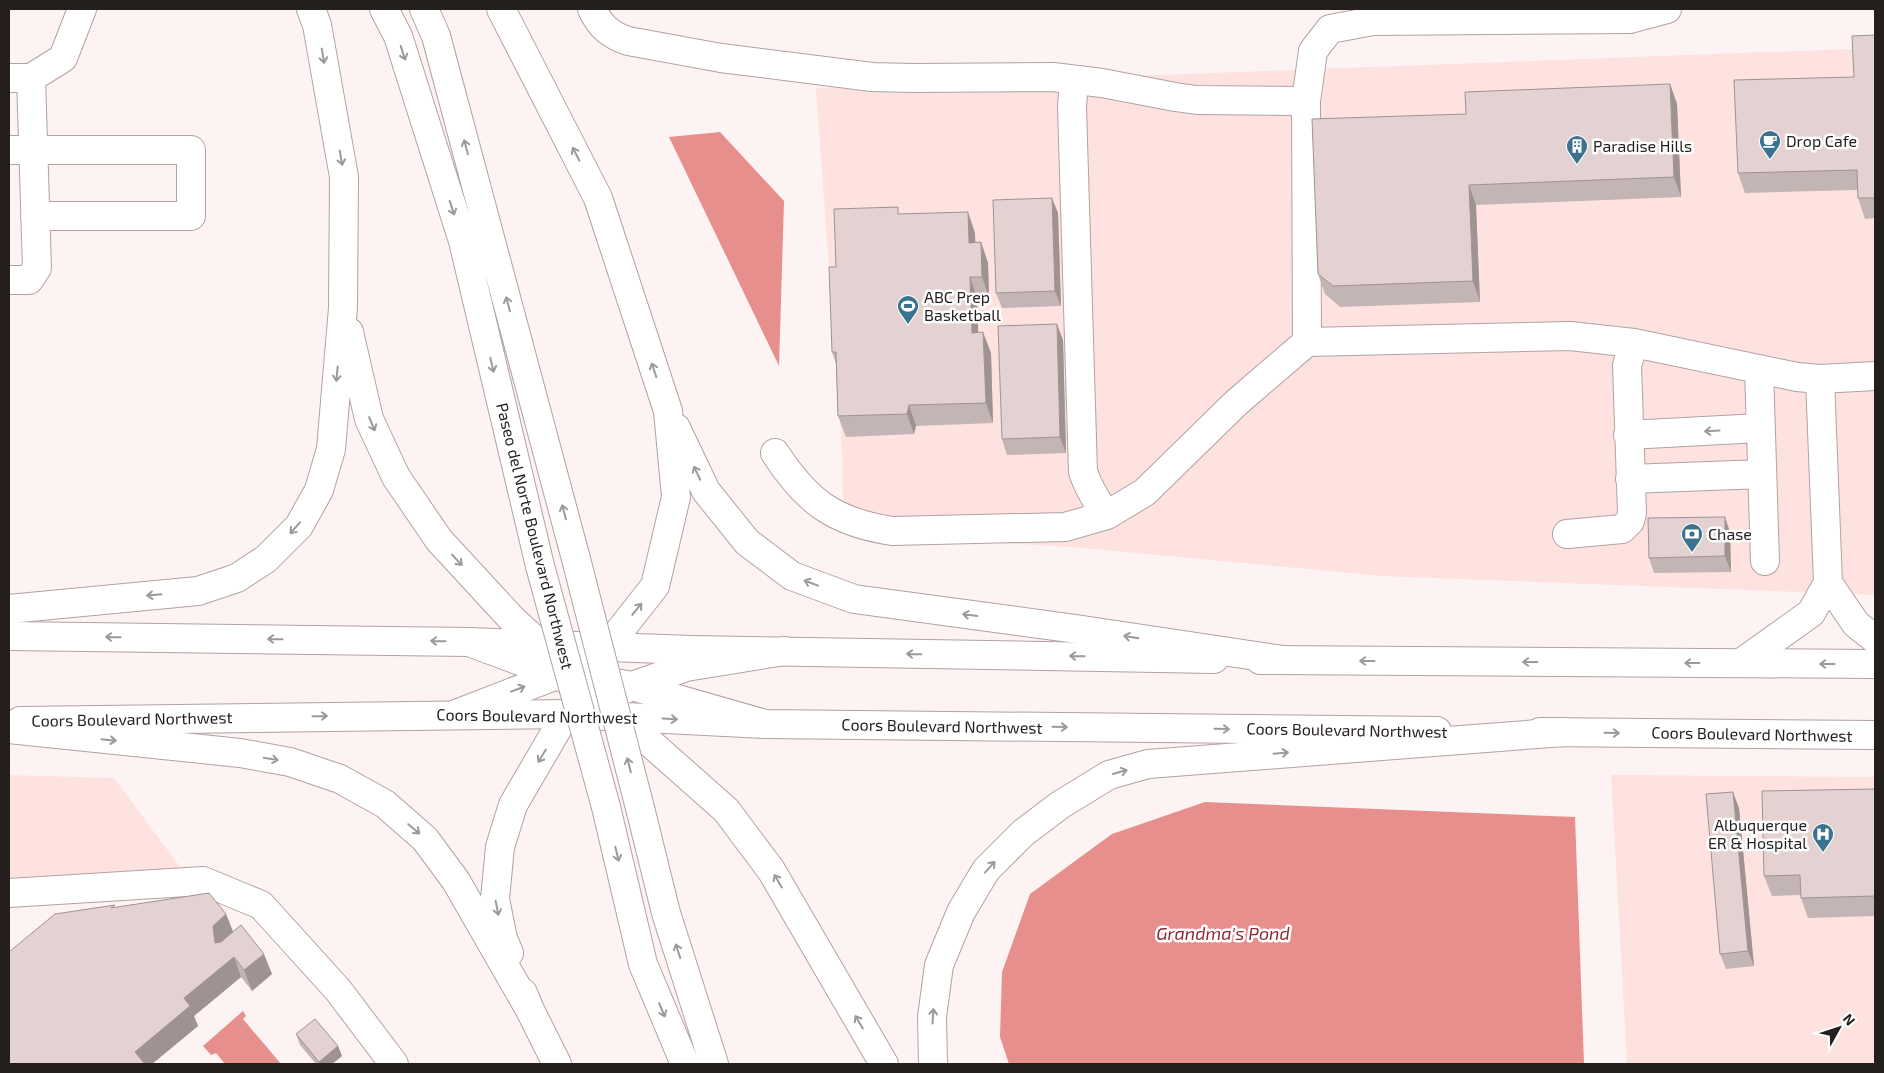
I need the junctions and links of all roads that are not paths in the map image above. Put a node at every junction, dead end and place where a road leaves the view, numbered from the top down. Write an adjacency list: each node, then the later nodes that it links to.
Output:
1 (82, 9): 8 (main road)
2 (311, 9): 14 (main road, one-way to 14)
3 (384, 9): 53 (main road, Paseo del Norte Boulevard Northwest, one-way to 53, bridge)
4 (424, 9): 54 (main road, Paseo del Norte Boulevard Northwest, one-way to 4, bridge)
5 (501, 9): 20 (main road, one-way to 5)
6 (592, 9): 9 (main road)
7 (1667, 9): 10 (main road)
8 (20, 78): 11 (main road)
9 (1076, 80): 10 (main road); 25 (main road)
10 (1306, 101): 15 (main road)
11 (21, 150): 12 (main road); 12 (main road)
12 (35, 216): 13 (main road)
13 (9, 280)
14 (343, 308): 29 (main road, one-way to 29); 33 (main road, one-way to 33)
15 (1306, 342): 16 (main road); 25 (main road)
16 (1634, 343): 17 (main road); 23 (main road)
17 (1759, 369): 19 (main road); 21 (main road)
18 (1875, 376): 19 (main road)
19 (1820, 380): 28 (main road)
20 (668, 411): 34 (main road, one-way to 20); 36 (main road, one-way to 20)
21 (1761, 438): 23 (main road, one-way to 23); 24 (main road)
22 (776, 452): 25 (main road)
23 (1629, 456): 24 (main road); 26 (main road)
24 (1762, 474): 27 (main road)
25 (1107, 515)
26 (1567, 534)
27 (1765, 561)
28 (1828, 583): 31 (main road); 37 (main road)
29 (9, 609)
30 (9, 636): 32 (main road, one-way to 30)
31 (1875, 639)
32 (469, 642): 33 (main road); 39 (main road)
33 (539, 644): 34 (main road); 39 (main road)
34 (607, 647): 35 (main road); 39 (main road)
35 (784, 651): 36 (main road, one-way to 35); 40 (main road, Coors Boulevard Northwest)
36 (1283, 660): 37 (main road, one-way to 36)
37 (1741, 663): 38 (main road, one-way to 37)
38 (1875, 664)
39 (567, 671): 40 (main road); 41 (main road); 42 (main road, one-way to 39)
40 (632, 686): 41 (main road, Coors Boulevard Northwest); 45 (main road)
41 (612, 708): 43 (main road, Coors Boulevard Northwest); 45 (main road, Coors Boulevard Northwest, one-way to 45); 55 (main road, one-way to 41)
42 (456, 714): 43 (main road, Coors Boulevard Northwest); 44 (main road, Coors Boulevard Northwest, one-way to 42)
43 (566, 714): 50 (main road, one-way to 50)
44 (9, 721)
45 (765, 724): 47 (main road, Coors Boulevard Northwest, one-way to 47)
46 (9, 730): 50 (main road, one-way to 50)
47 (1564, 732): 48 (main road, Coors Boulevard Northwest, one-way to 48); 56 (main road, one-way to 47)
48 (1875, 736)
49 (9, 894): 51 (main road)
50 (530, 1010): 52 (main road)
51 (394, 1064)
52 (557, 1064)
53 (685, 1064)
54 (714, 1064)
55 (884, 1064)
56 (932, 1064)

